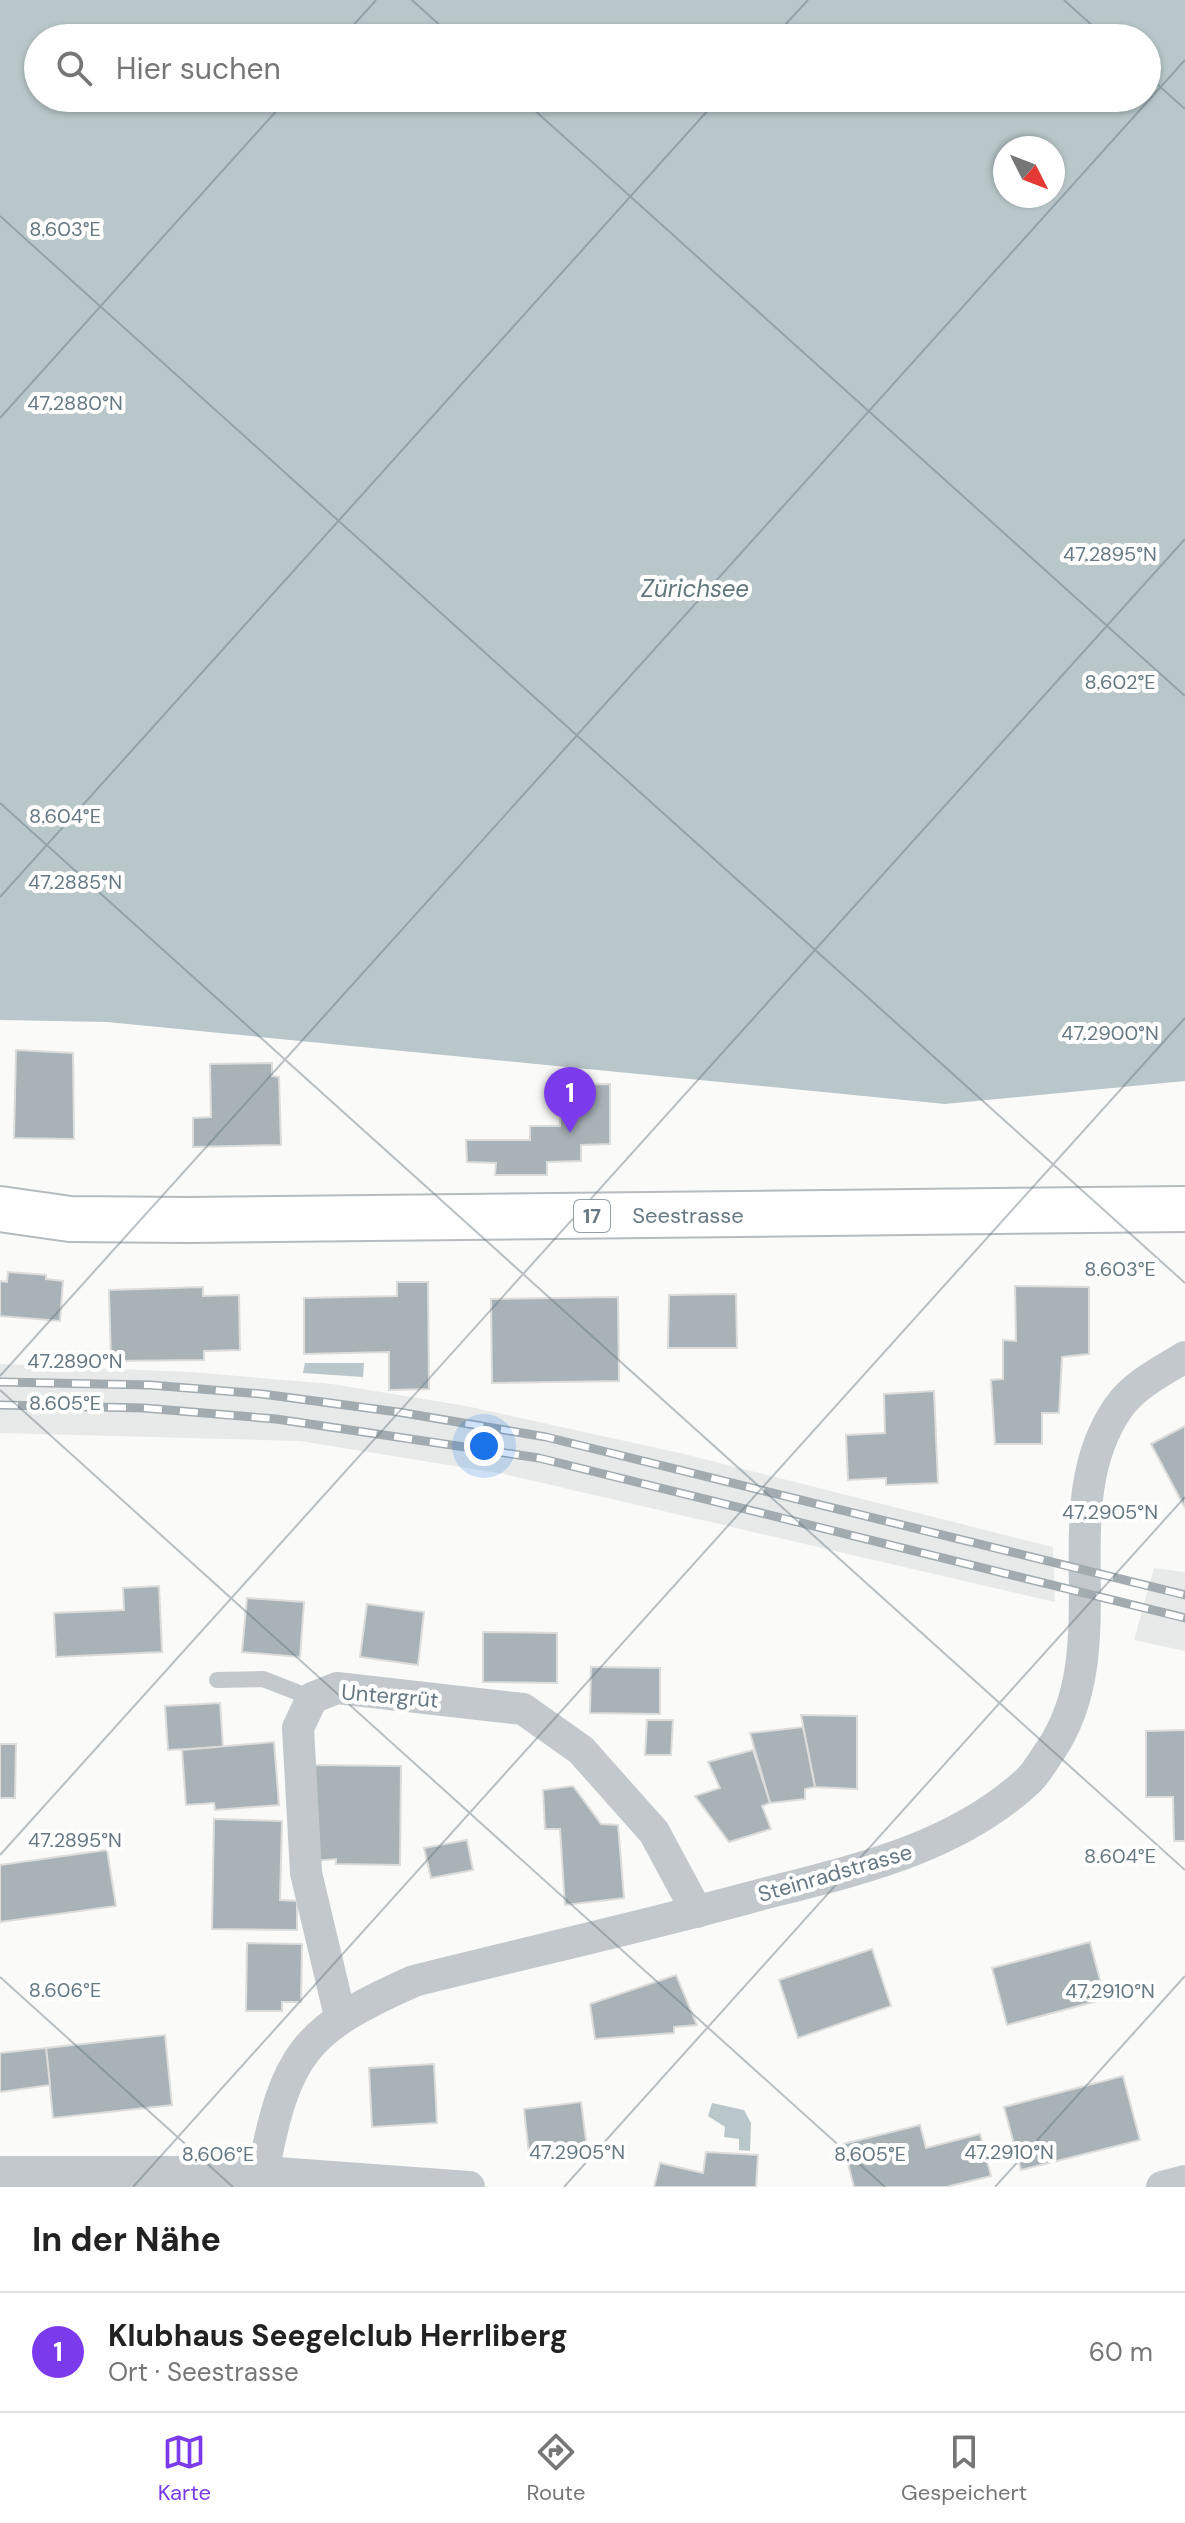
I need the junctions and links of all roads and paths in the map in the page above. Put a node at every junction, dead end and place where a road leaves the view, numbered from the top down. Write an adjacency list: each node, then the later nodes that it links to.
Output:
1 (0, 1209): 2 (main road, Seestrasse / 17)
2 (1185, 1209)
3 (1185, 1357): 6 (street, Steinradstrasse)
4 (217, 1680): 5 (lane)
5 (312, 1698): 6 (street, Untergrüt); 7 (street, Untergrüt)
6 (697, 1912): 7 (street, Steinradstrasse)
7 (340, 2016): 9 (street, Steinradstrasse)
8 (0, 2172): 9 (street)
9 (263, 2172): 11 (street)
10 (1185, 2181): 12 (street)
11 (469, 2187)
12 (1162, 2187)

